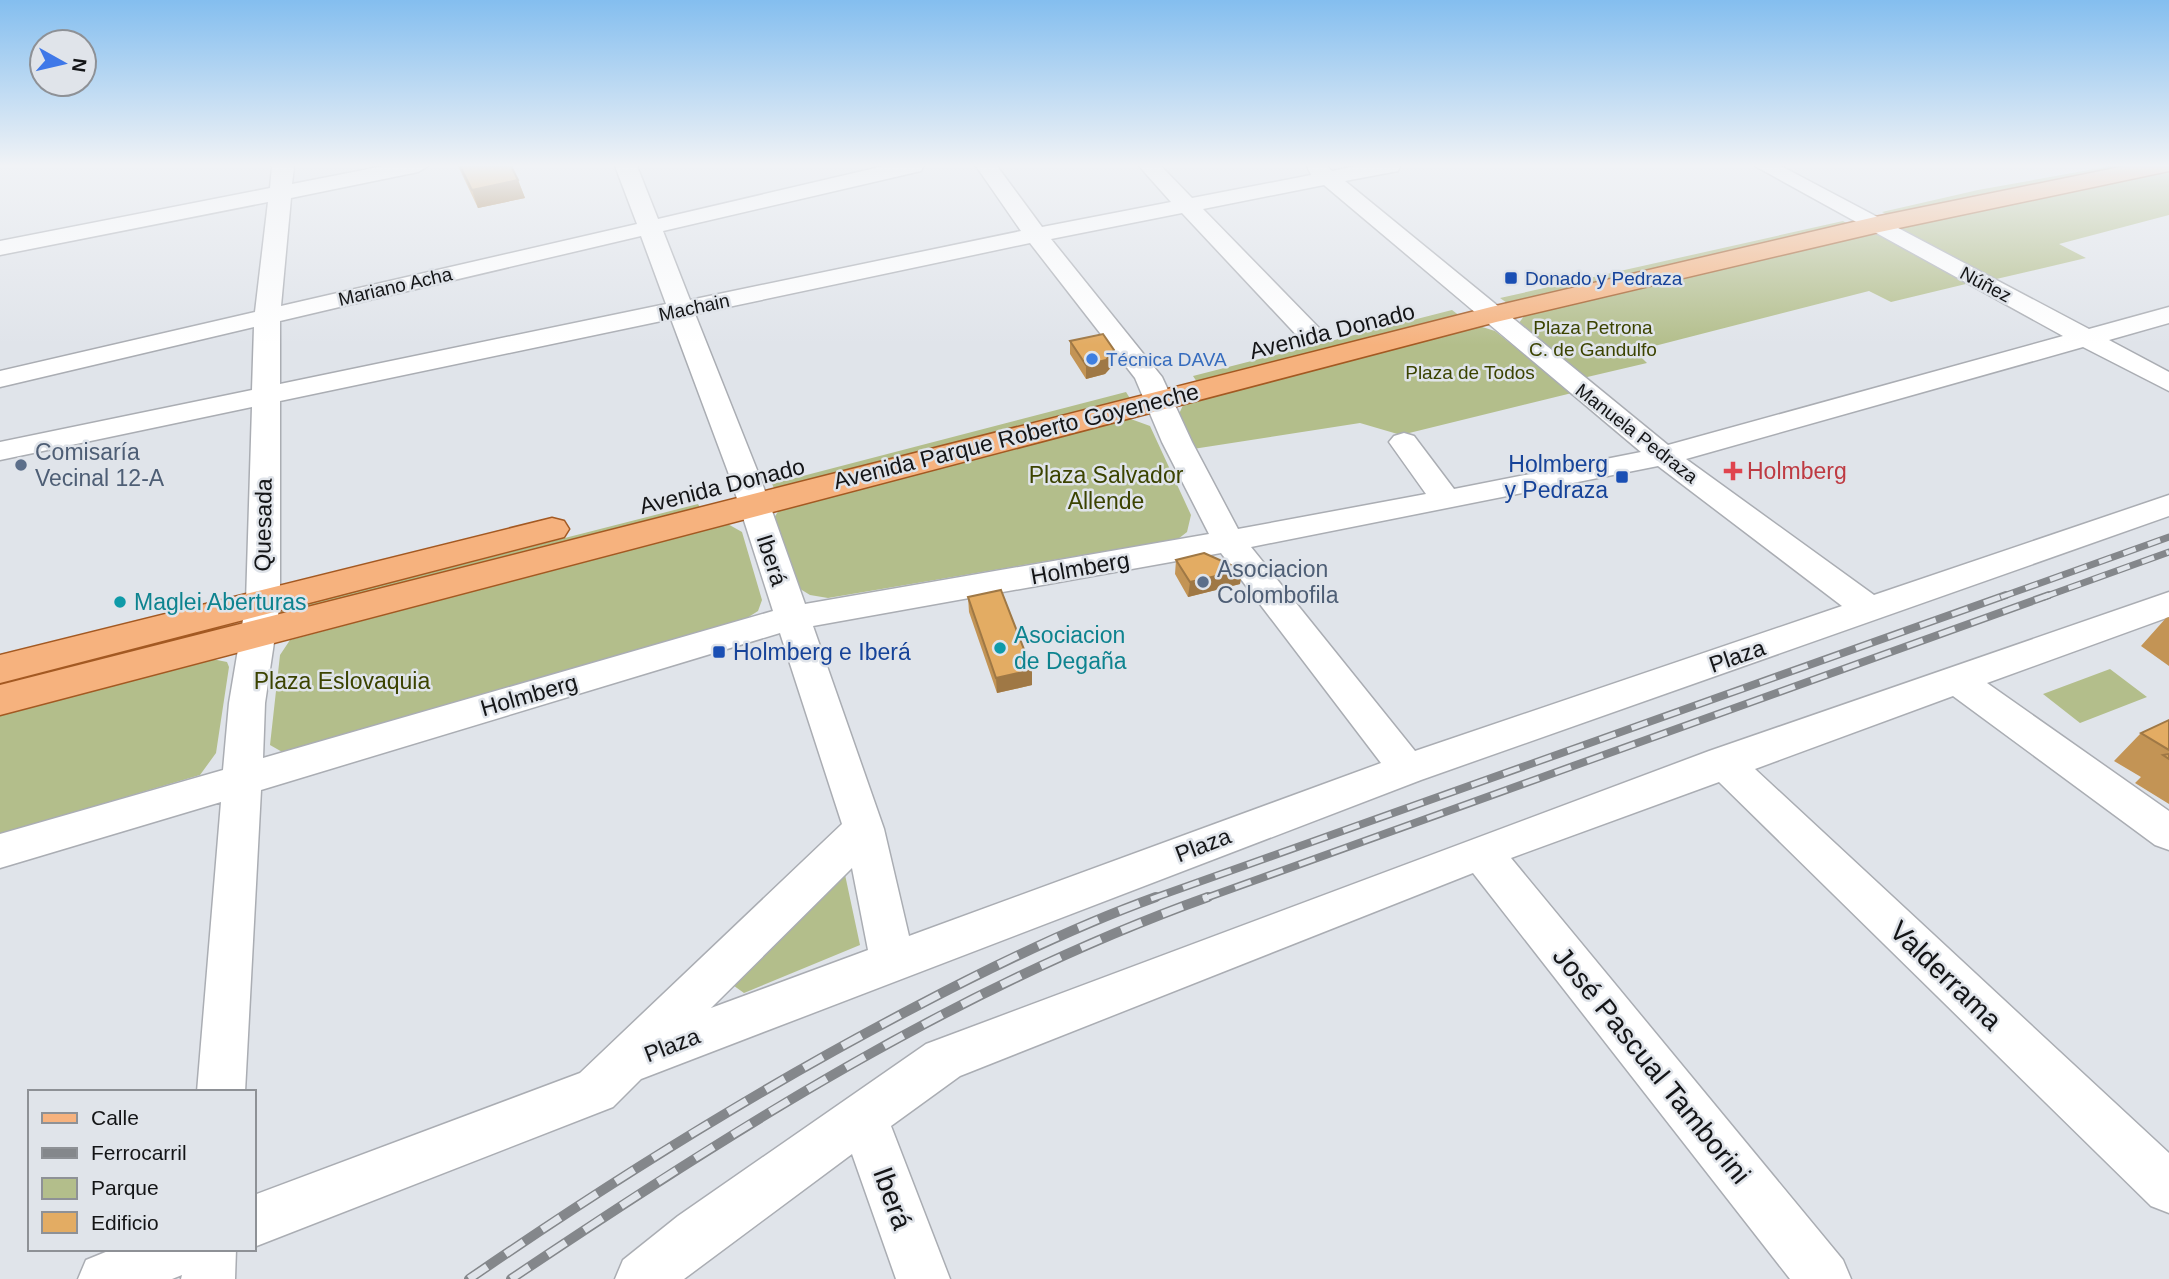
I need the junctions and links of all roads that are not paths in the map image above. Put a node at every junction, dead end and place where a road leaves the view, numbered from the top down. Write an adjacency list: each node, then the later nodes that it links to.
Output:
1 (116, 226): 13 (street)
2 (277, 226): 16 (street, Quesada)
3 (656, 226): 11 (street, Mariano Acha)
4 (1029, 226): 12 (street)
5 (1085, 226): 12 (street, Machain)
6 (1208, 226): 18 (street)
7 (1385, 226): 14 (street, Manuela Pedraza)
8 (1792, 226): 14 (main road, Avenida Donado)
9 (1872, 226): 14 (main road, Avenida Parque Roberto Goyeneche)
10 (1876, 226): 19 (street, Núñez)
11 (650, 227): 15 (street, Iberá); 16 (street, Mariano Acha)
12 (1036, 235): 15 (street, Machain); 22 (street)
13 (0, 248)
14 (1481, 306): 18 (main road, Avenida Donado); 22 (main road, Avenida Parque Roberto Goyeneche); 26 (street, Manuela Pedraza)
15 (682, 309): 23 (street, Machain); 27 (street, Iberá)
16 (267, 316): 20 (street, Mariano Acha); 23 (street, Quesada)
17 (2169, 316): 19 (street, Holmberg)
18 (1311, 335): 22 (main road, Avenida Donado)
19 (2086, 338): 21 (street, Núñez); 26 (street, Holmberg)
20 (0, 379)
21 (2169, 383)
22 (1154, 388): 27 (main road, Avenida Donado); 30 (street)
23 (265, 397): 25 (street, Machain); 33 (street, Quesada)
24 (1404, 442): 28 (street)
25 (0, 451)
26 (1663, 457): 28 (street, Holmberg); 32 (street, Manuela Pedraza)
27 (750, 492): 33 (main road); 34 (street, Iberá)
28 (1446, 499): 30 (street, Holmberg)
29 (2169, 505): 32 (street, Plaza)
30 (1229, 541): 34 (street, Holmberg); 39 (street)
31 (2169, 604): 36 (street)
32 (1871, 610): 39 (street, Plaza)
33 (260, 618): 35 (main road); 37 (main road); 40 (street, Quesada)
34 (791, 618): 40 (street, Holmberg); 41 (street, Iberá)
35 (0, 669)
36 (1958, 681): 38 (street); 42 (street)
37 (0, 700)
38 (1723, 762): 44 (street); 49 (street, Valderrama)
39 (1407, 769): 45 (street, Plaza)
40 (242, 779): 43 (street, Holmberg); 47 (street, Quesada)
41 (864, 829): 45 (street, Iberá); 46 (street)
42 (2169, 832)
43 (0, 851)
44 (1481, 852): 48 (street); 57 (street, José Pascual Tamborini)
45 (893, 962): 46 (street, Plaza)
46 (624, 1063): 50 (street, Plaza)
47 (221, 1090)
48 (863, 1117): 55 (street); 56 (street, Iberá)
49 (2169, 1188)
50 (256, 1220)
51 (176, 1251): 53 (street)
52 (210, 1251): 54 (street)
53 (105, 1279)
54 (208, 1279)
55 (642, 1279)
56 (923, 1279)
57 (1824, 1279)

